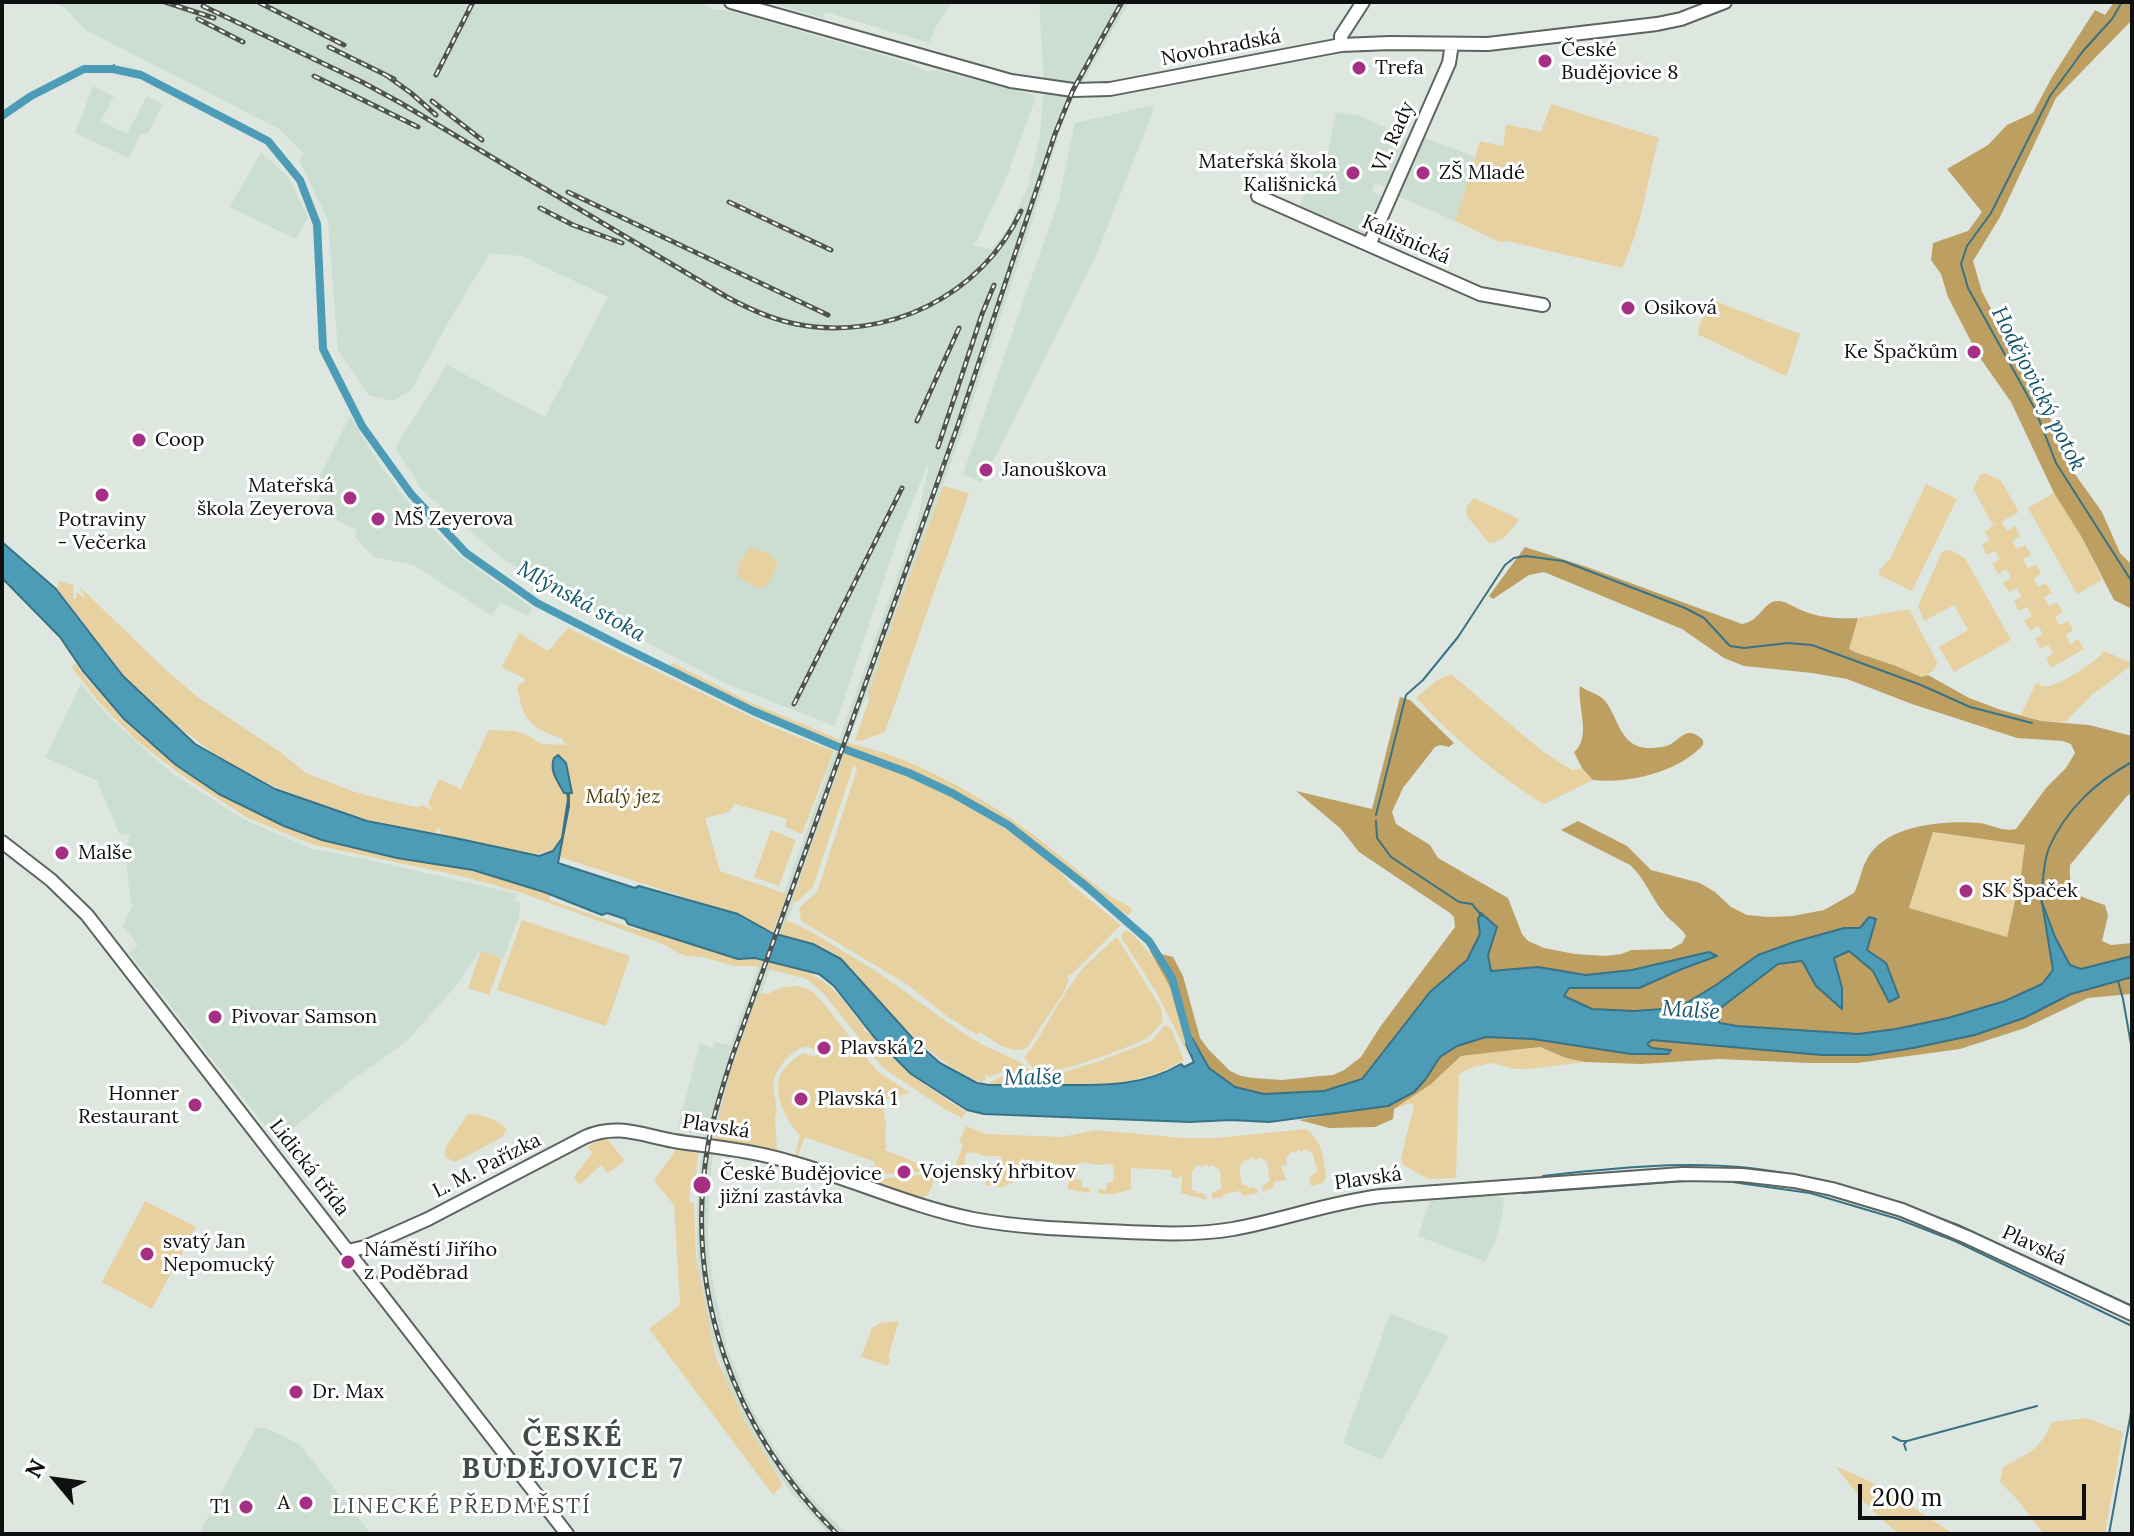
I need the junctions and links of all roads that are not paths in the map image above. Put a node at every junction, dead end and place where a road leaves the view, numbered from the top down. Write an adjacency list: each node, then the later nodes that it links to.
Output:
1 (731, 2): 5 (street, Novohradská)
2 (1363, 2): 5 (street)
3 (1725, 2): 4 (street, Novohradská)
4 (1452, 44): 5 (street, Novohradská); 7 (street, Vl. Rady)
5 (1341, 45)
6 (1258, 196): 7 (street, Kališnická)
7 (1369, 245): 8 (street, Kališnická)
8 (1543, 305)
9 (2, 842): 12 (street, Lidická třída)
10 (598, 1132): 11 (street, L. M. Pařízka); 14 (street, Plavská)
11 (393, 1235): 12 (street); 13 (street)
12 (348, 1251): 13 (street, Lidická třída)
13 (356, 1263): 15 (street, Lidická třída)
14 (2132, 1314)
15 (567, 1534)

